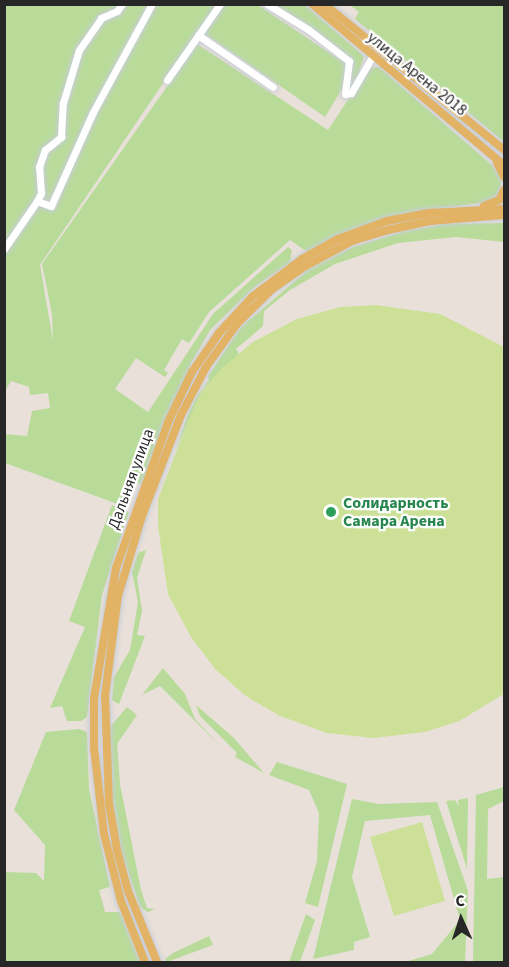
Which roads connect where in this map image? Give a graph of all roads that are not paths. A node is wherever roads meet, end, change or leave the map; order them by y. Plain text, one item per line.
1 (122, 4) edge
2 (152, 4) edge
3 (220, 4) edge
4 (267, 4) edge
5 (312, 4) edge
6 (324, 4) edge
7 (198, 35) junction
8 (372, 57) junction
9 (167, 80) dead end
10 (273, 87) dead end
11 (482, 147) junction
12 (504, 150) edge
13 (504, 165) edge
14 (504, 177) edge
15 (504, 190) edge
16 (37, 201) junction
17 (504, 209) edge
18 (428, 213) junction
19 (504, 214) edge
20 (457, 218) junction
21 (504, 219) edge
22 (4, 249) edge
23 (241, 314) junction
24 (105, 643) junction
25 (104, 714) junction
26 (94, 715) junction
27 (140, 923) junction
28 (130, 927) junction
29 (145, 963) edge
30 (157, 963) edge

1 - 16 street
2 - 16 street
3 - 7 street
4 - 8 street
5 - 8 main road, улица Арена 2018
6 - 12 main road, улица Арена 2018
7 - 9 street
7 - 10 street
8 - 11 main road, улица Арена 2018
11 - 13 main road, улица Арена 2018
11 - 14 main road
15 - 18 main road
16 - 22 street
17 - 18 main road, Дальняя улица
18 - 23 main road, Дальняя улица
19 - 20 main road, Дальняя улица
20 - 21 main road
20 - 23 main road, Дальняя улица
23 - 24 main road, Дальняя улица
24 - 25 main road, Дальняя улица
24 - 26 main road, Дальняя улица
25 - 26 main road
25 - 27 main road, Дальняя улица
26 - 28 main road, Дальняя улица
27 - 28 main road
27 - 30 main road, Дальняя улица
28 - 29 main road, Дальняя улица

